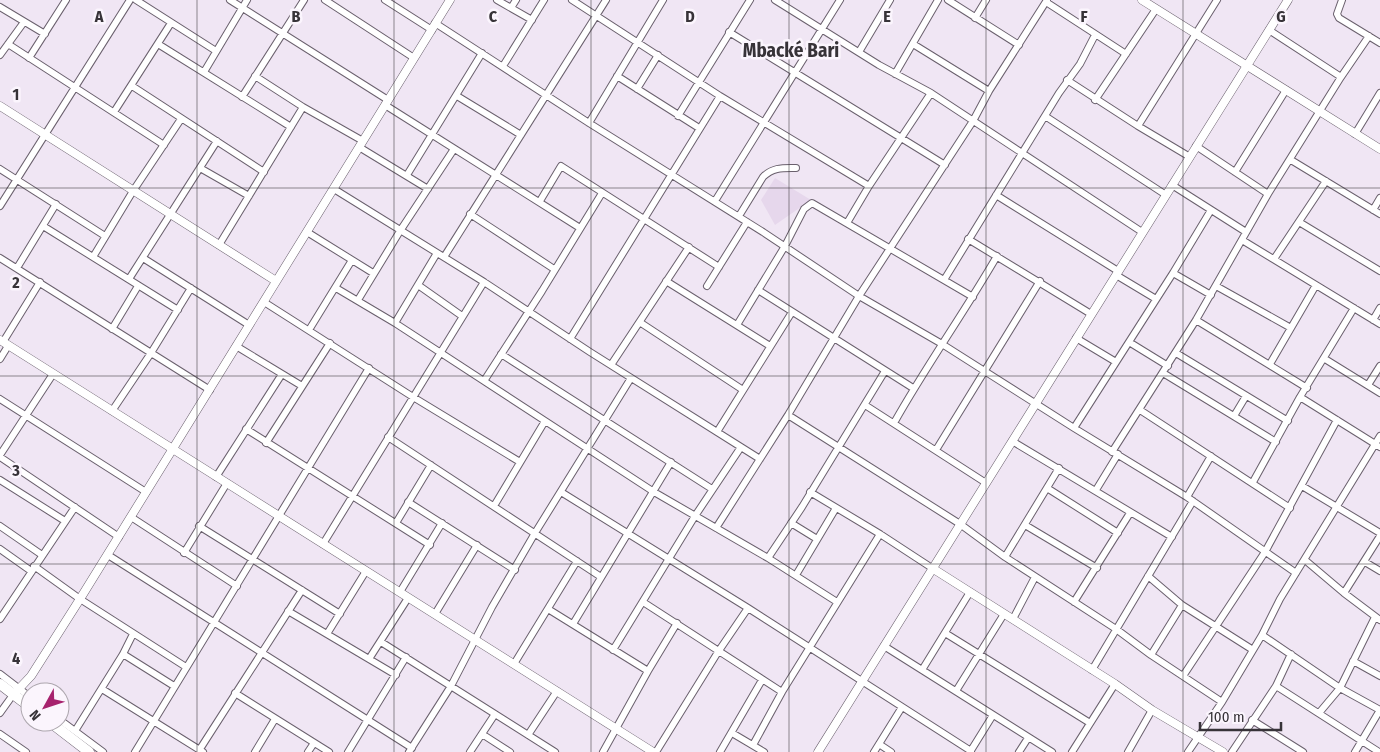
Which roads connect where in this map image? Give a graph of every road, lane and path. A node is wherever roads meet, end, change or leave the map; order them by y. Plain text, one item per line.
1 (66, 0) edge
2 (130, 0) edge
3 (136, 0) edge
4 (230, 0) edge
5 (248, 0) edge
6 (304, 0) edge
7 (325, 0) edge
8 (385, 0) edge
9 (449, 0) edge
10 (497, 0) edge
11 (516, 0) edge
12 (544, 0) edge
13 (572, 0) edge
14 (606, 0) edge
15 (663, 0) edge
16 (750, 0) edge
17 (840, 0) edge
18 (890, 0) edge
19 (938, 0) edge
20 (948, 0) edge
21 (986, 0) edge
22 (1217, 0) edge
23 (1288, 0) edge
24 (1342, 0) edge
25 (777, 1) edge
26 (1046, 1) edge
27 (1146, 1) edge
28 (0, 7) edge
29 (243, 7) junction
30 (512, 8) junction
31 (1156, 9) junction
32 (595, 16) junction
33 (975, 18) junction
34 (532, 20) junction
35 (24, 22) junction
36 (172, 23) junction
37 (433, 26) junction
38 (822, 29) junction
39 (1269, 30) junction
40 (729, 32) junction
41 (44, 34) junction
42 (283, 34) junction
43 (1197, 34) junction
44 (1095, 35) junction
45 (1369, 36) junction
46 (638, 42) junction
47 (1380, 43) edge
48 (8, 44) junction
49 (158, 44) junction
50 (913, 44) junction
51 (1019, 45) junction
52 (216, 51) junction
53 (859, 52) junction
54 (482, 53) junction
55 (1126, 54) junction
56 (0, 55) edge
57 (658, 55) junction
58 (29, 58) junction
59 (414, 58) junction
60 (503, 66) junction
61 (1247, 66) junction
62 (204, 72) junction
63 (796, 72) junction
64 (895, 74) junction
65 (255, 76) junction
66 (617, 76) junction
67 (1341, 77) junction
68 (1068, 80) junction
69 (700, 82) junction
70 (132, 86) junction
71 (75, 88) junction
72 (637, 89) junction
73 (1286, 90) junction
74 (989, 91) junction
75 (931, 93) junction
76 (457, 96) junction
77 (546, 96) junction
78 (720, 96) junction
79 (242, 97) junction
80 (1379, 97) edge
81 (1095, 100) junction
82 (386, 103) junction
83 (0, 106) edge
84 (303, 107) junction
85 (114, 112) junction
86 (1320, 112) junction
87 (678, 116) junction
88 (1045, 116) junction
89 (181, 119) junction
90 (973, 121) junction
91 (764, 122) junction
92 (589, 123) junction
93 (1138, 126) junction
94 (291, 127) junction
95 (700, 128) junction
96 (45, 134) junction
97 (1356, 134) junction
98 (432, 135) junction
99 (521, 135) junction
100 (901, 139) junction
101 (217, 141) junction
102 (361, 144) junction
103 (164, 145) junction
104 (1196, 146) junction
105 (454, 149) junction
106 (1380, 149) edge
107 (1023, 152) junction
108 (1190, 156) junction
109 (1291, 160) junction
110 (944, 165) junction
111 (200, 168) junction
112 (796, 168) dead end
113 (0, 169) edge
114 (264, 172) junction
115 (1235, 172) junction
116 (496, 174) junction
117 (672, 174) junction
118 (407, 175) junction
119 (16, 180) junction
120 (1326, 181) junction
121 (1172, 185) junction
122 (869, 186) junction
123 (334, 188) junction
124 (428, 189) junction
125 (133, 192) junction
126 (602, 193) junction
127 (1268, 194) junction
128 (996, 195) junction
129 (1166, 195) junction
130 (249, 196) junction
131 (1380, 198) edge
132 (540, 201) junction
133 (715, 201) junction
134 (56, 204) junction
135 (0, 206) edge
136 (1211, 210) junction
137 (1373, 210) junction
138 (171, 214) junction
139 (470, 214) junction
140 (1380, 214) edge
141 (738, 216) junction
142 (645, 220) junction
143 (747, 222) junction
144 (1299, 222) junction
145 (847, 223) junction
146 (43, 226) junction
147 (580, 228) junction
148 (400, 230) junction
149 (307, 232) junction
150 (1142, 232) junction
151 (1246, 232) junction
152 (105, 236) junction
153 (968, 239) junction
154 (1242, 240) junction
155 (219, 244) junction
156 (785, 246) junction
157 (688, 247) junction
158 (890, 250) junction
159 (437, 254) junction
160 (997, 256) junction
161 (93, 257) junction
162 (444, 257) junction
163 (0, 258) edge
164 (143, 258) junction
165 (1274, 259) junction
166 (352, 260) junction
167 (17, 268) junction
168 (719, 268) junction
169 (554, 269) junction
170 (1380, 271) edge
171 (373, 273) junction
172 (1117, 273) junction
173 (1173, 273) junction
174 (129, 279) junction
175 (944, 280) junction
176 (276, 281) junction
177 (666, 281) junction
178 (40, 282) junction
179 (484, 282) junction
180 (1040, 282) junction
181 (418, 285) junction
182 (1316, 285) junction
183 (138, 286) junction
184 (707, 286) dead end
185 (1216, 286) junction
186 (191, 288) junction
187 (336, 288) junction
188 (758, 290) junction
189 (1211, 295) junction
190 (859, 296) junction
191 (973, 297) junction
192 (1156, 299) junction
193 (358, 300) junction
194 (264, 302) junction
195 (1354, 308) junction
196 (1380, 308) edge
197 (178, 310) junction
198 (528, 311) junction
199 (792, 312) junction
200 (1092, 314) junction
201 (462, 316) junction
202 (1196, 320) junction
203 (1373, 320) junction
204 (395, 323) junction
205 (640, 323) junction
206 (1380, 324) edge
207 (249, 325) junction
208 (737, 325) junction
209 (1290, 328) junction
210 (112, 329) junction
211 (309, 330) junction
212 (834, 338) junction
213 (1076, 338) junction
214 (570, 339) junction
215 (1129, 342) junction
216 (4, 343) edge
217 (330, 343) junction
218 (942, 344) junction
219 (236, 346) junction
220 (770, 346) junction
221 (151, 353) junction
222 (440, 353) junction
223 (1176, 353) junction
224 (501, 354) junction
225 (0, 359) edge
226 (1325, 359) junction
227 (1116, 362) junction
228 (1270, 364) junction
229 (611, 365) junction
230 (1168, 366) junction
231 (1380, 366) edge
232 (369, 368) junction
233 (984, 370) junction
234 (885, 371) junction
235 (53, 374) junction
236 (282, 374) junction
237 (1162, 374) junction
238 (631, 378) junction
239 (484, 381) junction
240 (1368, 385) junction
241 (302, 386) junction
242 (913, 388) junction
243 (1307, 388) junction
244 (210, 390) junction
245 (743, 390) junction
246 (1380, 393) edge
247 (1246, 396) junction
248 (413, 397) junction
249 (1300, 397) junction
250 (0, 399) edge
251 (1036, 403) junction
252 (865, 405) junction
253 (1140, 410) junction
254 (112, 411) junction
255 (26, 416) junction
256 (788, 416) junction
257 (1234, 416) junction
258 (606, 420) junction
259 (1336, 420) junction
260 (545, 421) junction
261 (1288, 421) junction
262 (894, 423) junction
263 (1074, 428) junction
264 (246, 429) junction
265 (717, 432) junction
266 (1380, 436) edge
267 (388, 437) junction
268 (1012, 441) junction
269 (1276, 442) junction
270 (266, 443) junction
271 (1377, 445) edge
272 (740, 447) junction
273 (838, 447) junction
274 (588, 448) junction
275 (173, 449) junction
276 (936, 450) junction
277 (1115, 453) junction
278 (0, 456) edge
279 (1212, 456) junction
280 (760, 459) junction
281 (520, 462) junction
282 (671, 462) junction
283 (431, 465) junction
284 (1059, 468) junction
285 (309, 469) junction
286 (216, 476) junction
287 (0, 480) edge
288 (1253, 482) junction
289 (227, 483) junction
290 (986, 483) junction
291 (1302, 486) junction
292 (1048, 488) junction
293 (712, 489) junction
294 (1096, 490) junction
295 (146, 492) junction
296 (562, 492) junction
297 (654, 492) junction
298 (810, 492) junction
299 (352, 496) junction
300 (1190, 499) junction
301 (408, 502) junction
302 (75, 506) junction
303 (494, 506) junction
304 (1337, 507) junction
305 (836, 508) junction
306 (1290, 508) junction
307 (1130, 513) junction
308 (279, 516) junction
309 (695, 516) junction
310 (131, 517) junction
311 (65, 521) junction
312 (396, 523) junction
313 (442, 523) junction
314 (791, 523) junction
315 (960, 524) junction
316 (1025, 525) junction
317 (0, 526) edge
318 (200, 526) junction
319 (716, 528) junction
320 (535, 533) junction
321 (1118, 533) junction
322 (629, 534) junction
323 (880, 534) junction
324 (1380, 534) edge
325 (119, 537) junction
326 (1172, 537) junction
327 (817, 539) junction
328 (323, 544) junction
329 (430, 545) junction
330 (477, 545) junction
331 (0, 549) edge
332 (184, 552) junction
333 (1265, 552) junction
334 (42, 555) junction
335 (108, 555) junction
336 (1005, 557) junction
337 (768, 558) junction
338 (669, 559) junction
339 (253, 560) junction
340 (1305, 560) junction
341 (577, 561) junction
342 (1365, 562) junction
343 (32, 568) junction
344 (932, 568) junction
345 (1097, 568) junction
346 (514, 570) junction
347 (366, 571) junction
348 (1380, 571) edge
349 (1296, 573) junction
350 (796, 575) junction
351 (1148, 576) junction
352 (601, 577) junction
353 (1035, 577) junction
354 (236, 586) junction
355 (302, 590) junction
356 (400, 592) junction
357 (970, 592) junction
358 (1344, 593) junction
359 (408, 598) junction
360 (80, 599) junction
361 (643, 602) junction
362 (838, 602) junction
363 (1074, 602) junction
364 (1182, 605) junction
365 (3, 608) edge
366 (748, 608) junction
367 (548, 609) junction
368 (288, 611) junction
369 (340, 614) junction
370 (434, 614) junction
371 (1004, 614) junction
372 (1378, 618) edge
373 (1013, 619) junction
374 (0, 620) edge
375 (213, 622) junction
376 (677, 623) junction
377 (573, 624) junction
378 (1216, 627) junction
379 (1116, 629) junction
380 (944, 633) junction
381 (133, 634) junction
382 (327, 634) junction
383 (1262, 635) junction
384 (476, 640) junction
385 (380, 642) junction
386 (884, 646) junction
387 (809, 648) junction
388 (613, 650) junction
389 (1253, 650) junction
390 (262, 652) junction
391 (718, 652) junction
392 (123, 654) junction
393 (979, 654) junction
394 (1291, 654) junction
395 (1151, 655) junction
396 (406, 657) junction
397 (369, 659) junction
398 (1353, 661) junction
399 (514, 664) junction
400 (186, 667) junction
401 (922, 670) junction
402 (1092, 670) junction
403 (648, 671) junction
404 (0, 674) edge
405 (396, 675) junction
406 (1183, 676) junction
407 (1380, 676) edge
408 (762, 680) junction
409 (862, 681) junction
410 (0, 684) edge
411 (1115, 684) junction
412 (174, 686) junction
413 (451, 686) junction
414 (1276, 686) junction
415 (1340, 688) junction
416 (102, 689) junction
417 (0, 691) edge
418 (557, 691) junction
419 (956, 691) junction
420 (782, 692) junction
421 (235, 693) junction
422 (14, 694) junction
423 (20, 695) edge
424 (20, 699) edge
425 (20, 702) edge
426 (1222, 702) junction
427 (902, 707) junction
428 (1152, 710) junction
429 (1380, 710) edge
430 (0, 712) edge
431 (1319, 713) junction
432 (495, 714) junction
433 (993, 715) junction
434 (275, 719) junction
435 (368, 719) junction
436 (1252, 720) junction
437 (153, 721) junction
438 (1090, 723) junction
439 (70, 727) edge
440 (616, 728) junction
441 (75, 731) junction
442 (54, 732) edge
443 (60, 732) edge
444 (732, 733) junction
445 (0, 734) edge
446 (482, 734) junction
447 (528, 735) junction
448 (1028, 738) junction
449 (1197, 738) junction
450 (1362, 741) junction
451 (314, 743) junction
452 (879, 744) junction
453 (16, 745) junction
454 (753, 745) junction
455 (78, 750) edge
456 (411, 750) edge
457 (202, 751) edge
458 (971, 751) edge
459 (10, 752) edge
460 (26, 752) edge
461 (90, 752) edge
462 (103, 752) edge
463 (135, 752) edge
464 (255, 752) edge
465 (308, 752) edge
466 (329, 752) edge
467 (348, 752) edge
468 (470, 752) edge
469 (510, 752) edge
470 (555, 752) edge
471 (603, 752) edge
472 (655, 752) edge
473 (720, 752) edge
474 (764, 752) edge
475 (818, 752) edge
476 (874, 752) edge
477 (891, 752) edge
478 (1020, 752) edge
479 (1052, 752) edge
480 (1072, 752) edge
481 (1128, 752) edge
482 (1188, 752) edge
483 (1223, 752) edge
484 (1232, 752) edge
485 (1303, 752) edge
486 (1355, 752) edge
487 (1379, 752) edge

1 - 41 street
2 - 71 street
3 - 36 street
4 - 29 street
5 - 29 street
6 - 42 street
7 - 59 street
8 - 37 street
9 - 37 street
10 - 30 street
11 - 30 street
12 - 34 street
13 - 32 street
14 - 32 street
15 - 46 street
16 - 40 street
17 - 38 street
18 - 53 street
19 - 50 street
20 - 33 street
21 - 33 street
22 - 43 street
23 - 39 street
24 - 45 street
25 - 38 street
26 - 44 street
26 - 51 street
27 - 31 street
28 - 35 street
29 - 42 street
29 - 52 street
30 - 34 street
31 - 43 street
31 - 55 street
32 - 46 street
32 - 77 street
33 - 51 street
34 - 60 street
35 - 41 street
35 - 48 street
36 - 49 street
36 - 52 street
37 - 54 street
37 - 59 street
38 - 53 street
38 - 63 street
39 - 61 street
39 - 67 street
40 - 63 street
40 - 69 street
41 - 58 street
42 - 65 street
42 - 82 street
43 - 61 street
43 - 93 street
44 - 55 street
44 - 68 street
45 - 47 street
45 - 67 street
46 - 57 street
46 - 66 street
48 - 56 street
48 - 58 street
49 - 62 street
49 - 70 street
50 - 64 street
50 - 74 street
51 - 74 street
52 - 62 street
53 - 64 street
54 - 60 street
54 - 76 street
55 - 81 street
57 - 69 street
57 - 72 street
58 - 71 street
59 - 82 street
60 - 77 street
61 - 73 street
61 - 104 street
62 - 79 street
63 - 91 street
63 - 100 street
64 - 75 street
65 - 79 street
65 - 84 street
66 - 72 street
66 - 92 street
67 - 86 street
68 - 81 street
68 - 88 street
69 - 78 street
69 - 87 street
70 - 85 street
70 - 89 street
71 - 85 street
71 - 96 street
72 - 87 street
73 - 86 street
73 - 115 street
74 - 90 street
75 - 90 street
75 - 100 street
76 - 98 street
76 - 99 street
77 - 92 street
77 - 99 street
78 - 91 street
78 - 95 street
79 - 94 street
80 - 97 street
81 - 93 street
82 - 98 street
82 - 102 street
83 - 96 street
84 - 94 street
84 - 102 street
85 - 103 street
86 - 97 street
86 - 109 street
87 - 95 street
88 - 107 street
88 - 129 street
89 - 101 street
89 - 103 street
90 - 107 street
90 - 110 street
91 - 122 street
91 - 133 street
92 - 117 street
93 - 108 street
94 - 114 street
95 - 117 street
96 - 119 street
96 - 125 street
97 - 106 street
98 - 105 street
98 - 118 street
99 - 116 street
100 - 110 street
100 - 122 street
101 - 111 street
101 - 114 street
102 - 118 street
102 - 123 street
103 - 125 street
104 - 108 street
104 - 115 street
105 - 116 street
105 - 124 street
107 - 128 street
107 - 150 street
108 - 121 street
109 - 120 street
109 - 127 street
110 - 158 street
111 - 130 street
111 - 138 street
112 - 141 street
113 - 119 street
114 - 130 street
115 - 127 street
116 - 132 street
116 - 139 street
117 - 133 street
117 - 142 street
118 - 124 street
119 - 134 street
119 - 135 street
120 - 137 street
120 - 144 street
121 - 129 street
121 - 136 street
122 - 145 street
123 - 148 street
123 - 149 street
124 - 148 street
125 - 138 street
125 - 152 street
126 - 132 street
126 - 142 street
126 - 147 street
127 - 151 street
128 - 153 street
128 - 172 street
129 - 150 street
130 - 155 street
131 - 137 street
132 - 147 street
133 - 141 street
134 - 146 street
134 - 152 street
136 - 151 street
136 - 173 street
137 - 140 street
138 - 155 street
138 - 164 street
139 - 162 street
139 - 169 street
141 - 143 street
142 - 157 street
142 - 214 street
143 - 156 street
143 - 168 street
144 - 165 street
144 - 170 street
145 - 156 street
145 - 158 street
146 - 161 street
146 - 167 street
147 - 169 street
148 - 159 street
148 - 171 street
149 - 166 street
149 - 176 street
150 - 172 street
151 - 154 street
152 - 161 street
153 - 160 street
153 - 175 street
154 - 165 street
154 - 185 street
155 - 176 street
156 - 188 street
156 - 190 street
157 - 168 street
157 - 177 street
158 - 175 street
158 - 190 street
159 - 162 street
159 - 181 street
160 - 180 street
160 - 191 street
161 - 174 street
162 - 179 street
163 - 167 street
164 - 174 street
164 - 186 street
165 - 182 street
166 - 171 street
166 - 187 street
167 - 178 street
168 - 184 street
169 - 198 street
171 - 193 street
172 - 192 street
172 - 200 street
173 - 189 street
173 - 192 street
174 - 183 street
175 - 191 street
176 - 194 street
177 - 205 street
177 - 208 street
178 - 210 street
178 - 216 street
179 - 198 street
179 - 201 street
180 - 200 street
180 - 233 street
181 - 201 street
181 - 204 street
182 - 195 street
182 - 209 street
183 - 197 street
183 - 210 street
185 - 189 street
185 - 209 street
186 - 197 street
186 - 207 street
187 - 193 street
187 - 211 street
188 - 199 street
188 - 208 street
189 - 202 street
190 - 212 street
190 - 218 street
191 - 218 street
192 - 215 street
193 - 204 street
194 - 207 street
194 - 211 street
195 - 203 street
195 - 226 street
196 - 203 street
197 - 221 street
198 - 214 street
198 - 224 street
199 - 212 street
199 - 220 street
200 - 213 street
201 - 222 street
202 - 223 street
202 - 228 street
203 - 206 street
204 - 222 street
205 - 229 street
205 - 245 street
207 - 219 street
208 - 220 street
209 - 228 street
210 - 221 street
211 - 217 street
212 - 234 street
212 - 256 street
213 - 227 street
213 - 251 street
214 - 229 street
215 - 227 street
215 - 230 street
216 - 225 street
216 - 235 street
217 - 232 street
217 - 241 street
218 - 233 street
218 - 242 street
219 - 236 street
219 - 244 street
220 - 245 street
221 - 244 street
221 - 254 street
222 - 239 street
222 - 248 street
223 - 230 street
223 - 247 street
224 - 239 street
224 - 258 street
226 - 240 street
226 - 243 street
227 - 263 street
228 - 243 street
229 - 238 street
230 - 237 street
231 - 240 street
232 - 248 street
232 - 285 street
233 - 251 street
233 - 276 street
234 - 242 street
234 - 252 street
235 - 254 street
235 - 255 street
236 - 241 street
236 - 264 street
237 - 253 street
237 - 257 street
238 - 258 street
238 - 265 street
239 - 260 street
240 - 246 street
241 - 270 street
242 - 262 street
243 - 249 street
244 - 275 street
245 - 265 street
247 - 257 street
247 - 261 street
248 - 267 street
248 - 281 street
249 - 259 street
249 - 261 street
250 - 255 street
251 - 263 street
251 - 268 street
252 - 262 street
252 - 273 street
253 - 277 street
253 - 279 street
254 - 275 street
255 - 278 street
255 - 295 street
256 - 273 street
256 - 280 street
257 - 269 street
258 - 274 street
258 - 282 street
259 - 271 street
259 - 291 street
260 - 274 street
260 - 281 street
261 - 269 street
262 - 276 street
263 - 277 street
264 - 270 street
264 - 286 street
265 - 272 street
266 - 271 street
267 - 283 street
267 - 299 street
268 - 284 street
268 - 290 street
269 - 288 street
270 - 285 street
271 - 304 street
272 - 280 street
272 - 293 street
273 - 298 street
273 - 315 street
274 - 296 street
274 - 297 street
275 - 286 street
275 - 295 street
276 - 290 street
277 - 294 street
277 - 300 street
278 - 302 street
279 - 288 street
279 - 300 street
280 - 319 street
281 - 303 street
282 - 293 street
282 - 297 street
283 - 301 street
283 - 303 street
284 - 292 street
284 - 294 street
285 - 299 street
285 - 308 street
286 - 289 street
287 - 311 street
288 - 306 street
289 - 308 street
289 - 318 street
290 - 315 street
291 - 304 street
291 - 306 street
292 - 316 street
292 - 321 street
293 - 309 street
294 - 307 street
295 - 310 street
296 - 320 street
296 - 322 street
297 - 309 street
297 - 322 street
298 - 305 street
298 - 314 street
299 - 312 street
299 - 328 street
300 - 326 street
300 - 333 street
301 - 312 street
301 - 313 street
302 - 311 street
302 - 325 street
303 - 320 street
304 - 324 street
304 - 340 street
305 - 323 street
305 - 327 street
306 - 333 street
307 - 321 street
307 - 326 street
308 - 328 street
308 - 339 street
309 - 319 street
309 - 338 street
310 - 325 street
310 - 332 street
311 - 334 street
312 - 329 street
313 - 329 street
313 - 330 street
314 - 327 street
314 - 337 street
315 - 336 street
315 - 344 street
316 - 336 street
316 - 345 street
317 - 334 street
318 - 332 street
318 - 339 street
319 - 337 street
320 - 341 street
320 - 346 street
321 - 345 street
322 - 338 street
322 - 352 street
323 - 344 street
323 - 362 street
324 - 342 street
325 - 335 street
326 - 351 street
327 - 350 street
328 - 347 street
329 - 356 street
330 - 346 street
330 - 370 street
331 - 343 street
332 - 354 street
333 - 349 street
333 - 378 street
334 - 343 street
335 - 360 street
335 - 375 street
336 - 353 street
337 - 350 street
338 - 361 street
338 - 366 street
339 - 354 street
339 - 355 street
340 - 349 street
340 - 358 street
341 - 352 street
341 - 367 street
342 - 348 street
342 - 358 street
343 - 360 street
343 - 365 street
344 - 357 street
344 - 386 street
345 - 363 street
346 - 384 street
347 - 356 street
347 - 369 street
349 - 383 street
350 - 362 street
351 - 364 street
351 - 379 street
352 - 377 street
353 - 363 street
353 - 373 street
354 - 375 street
355 - 368 street
355 - 369 street
356 - 359 street
357 - 371 street
357 - 380 street
358 - 372 street
359 - 370 street
359 - 385 street
360 - 381 street
360 - 422 street
361 - 376 street
361 - 388 street
362 - 387 street
363 - 379 street
364 - 378 street
364 - 395 street
365 - 374 street
366 - 387 street
366 - 391 street
367 - 377 street
367 - 399 street
368 - 382 street
368 - 390 street
369 - 382 street
370 - 384 street
371 - 373 street
371 - 393 street
372 - 398 street
373 - 402 street
375 - 390 street
375 - 400 street
376 - 391 street
376 - 403 street
377 - 388 street
378 - 389 street
378 - 406 street
379 - 395 street
379 - 402 street
380 - 393 street
380 - 401 street
381 - 392 street
381 - 400 street
382 - 397 street
383 - 389 street
383 - 394 street
384 - 399 street
384 - 413 street
385 - 396 street
385 - 397 street
386 - 401 street
386 - 409 street
387 - 409 street
387 - 420 street
388 - 403 street
389 - 426 street
390 - 421 street
390 - 435 street
391 - 408 street
391 - 472 street
392 - 412 street
392 - 416 street
393 - 419 street
393 - 438 street
394 - 414 street
394 - 415 street
395 - 406 street
396 - 405 street
396 - 413 street
397 - 405 street
398 - 407 street
398 - 415 street
399 - 418 street
400 - 412 street
401 - 419 street
402 - 411 street
403 - 440 street
404 - 422 street
405 - 435 street
406 - 426 street
408 - 420 street
408 - 444 street
409 - 427 street
409 - 475 street
410 - 422 main road
411 - 428 street
411 - 438 street
412 - 437 street
413 - 432 street
413 - 456 street
414 - 431 street
414 - 436 street
415 - 429 street
415 - 431 street
416 - 437 street
416 - 441 street
417 - 422 main road
418 - 440 street
418 - 447 street
419 - 433 street
420 - 454 street
421 - 434 street
421 - 457 street
422 - 423 street
422 - 424 main road
422 - 425 main road
422 - 430 street
426 - 449 street
427 - 452 street
427 - 458 street
428 - 449 street
428 - 481 street
429 - 450 street
431 - 450 street
432 - 446 street
432 - 447 street
433 - 448 street
433 - 458 street
434 - 451 street
434 - 464 street
435 - 456 street
435 - 467 street
436 - 484 street
436 - 485 street
437 - 457 street
437 - 463 street
438 - 480 street
439 - 441 street
440 - 471 street
440 - 472 street
441 - 462 street
442 - 455 main road
443 - 455 main road
444 - 454 street
444 - 473 street
445 - 453 street
446 - 468 street
446 - 469 street
447 - 470 street
448 - 478 street
448 - 479 street
449 - 482 street
449 - 483 street
450 - 486 street
450 - 487 street
451 - 465 street
451 - 466 street
452 - 476 street
452 - 477 street
453 - 459 street
453 - 460 street
454 - 474 street
455 - 461 main road

